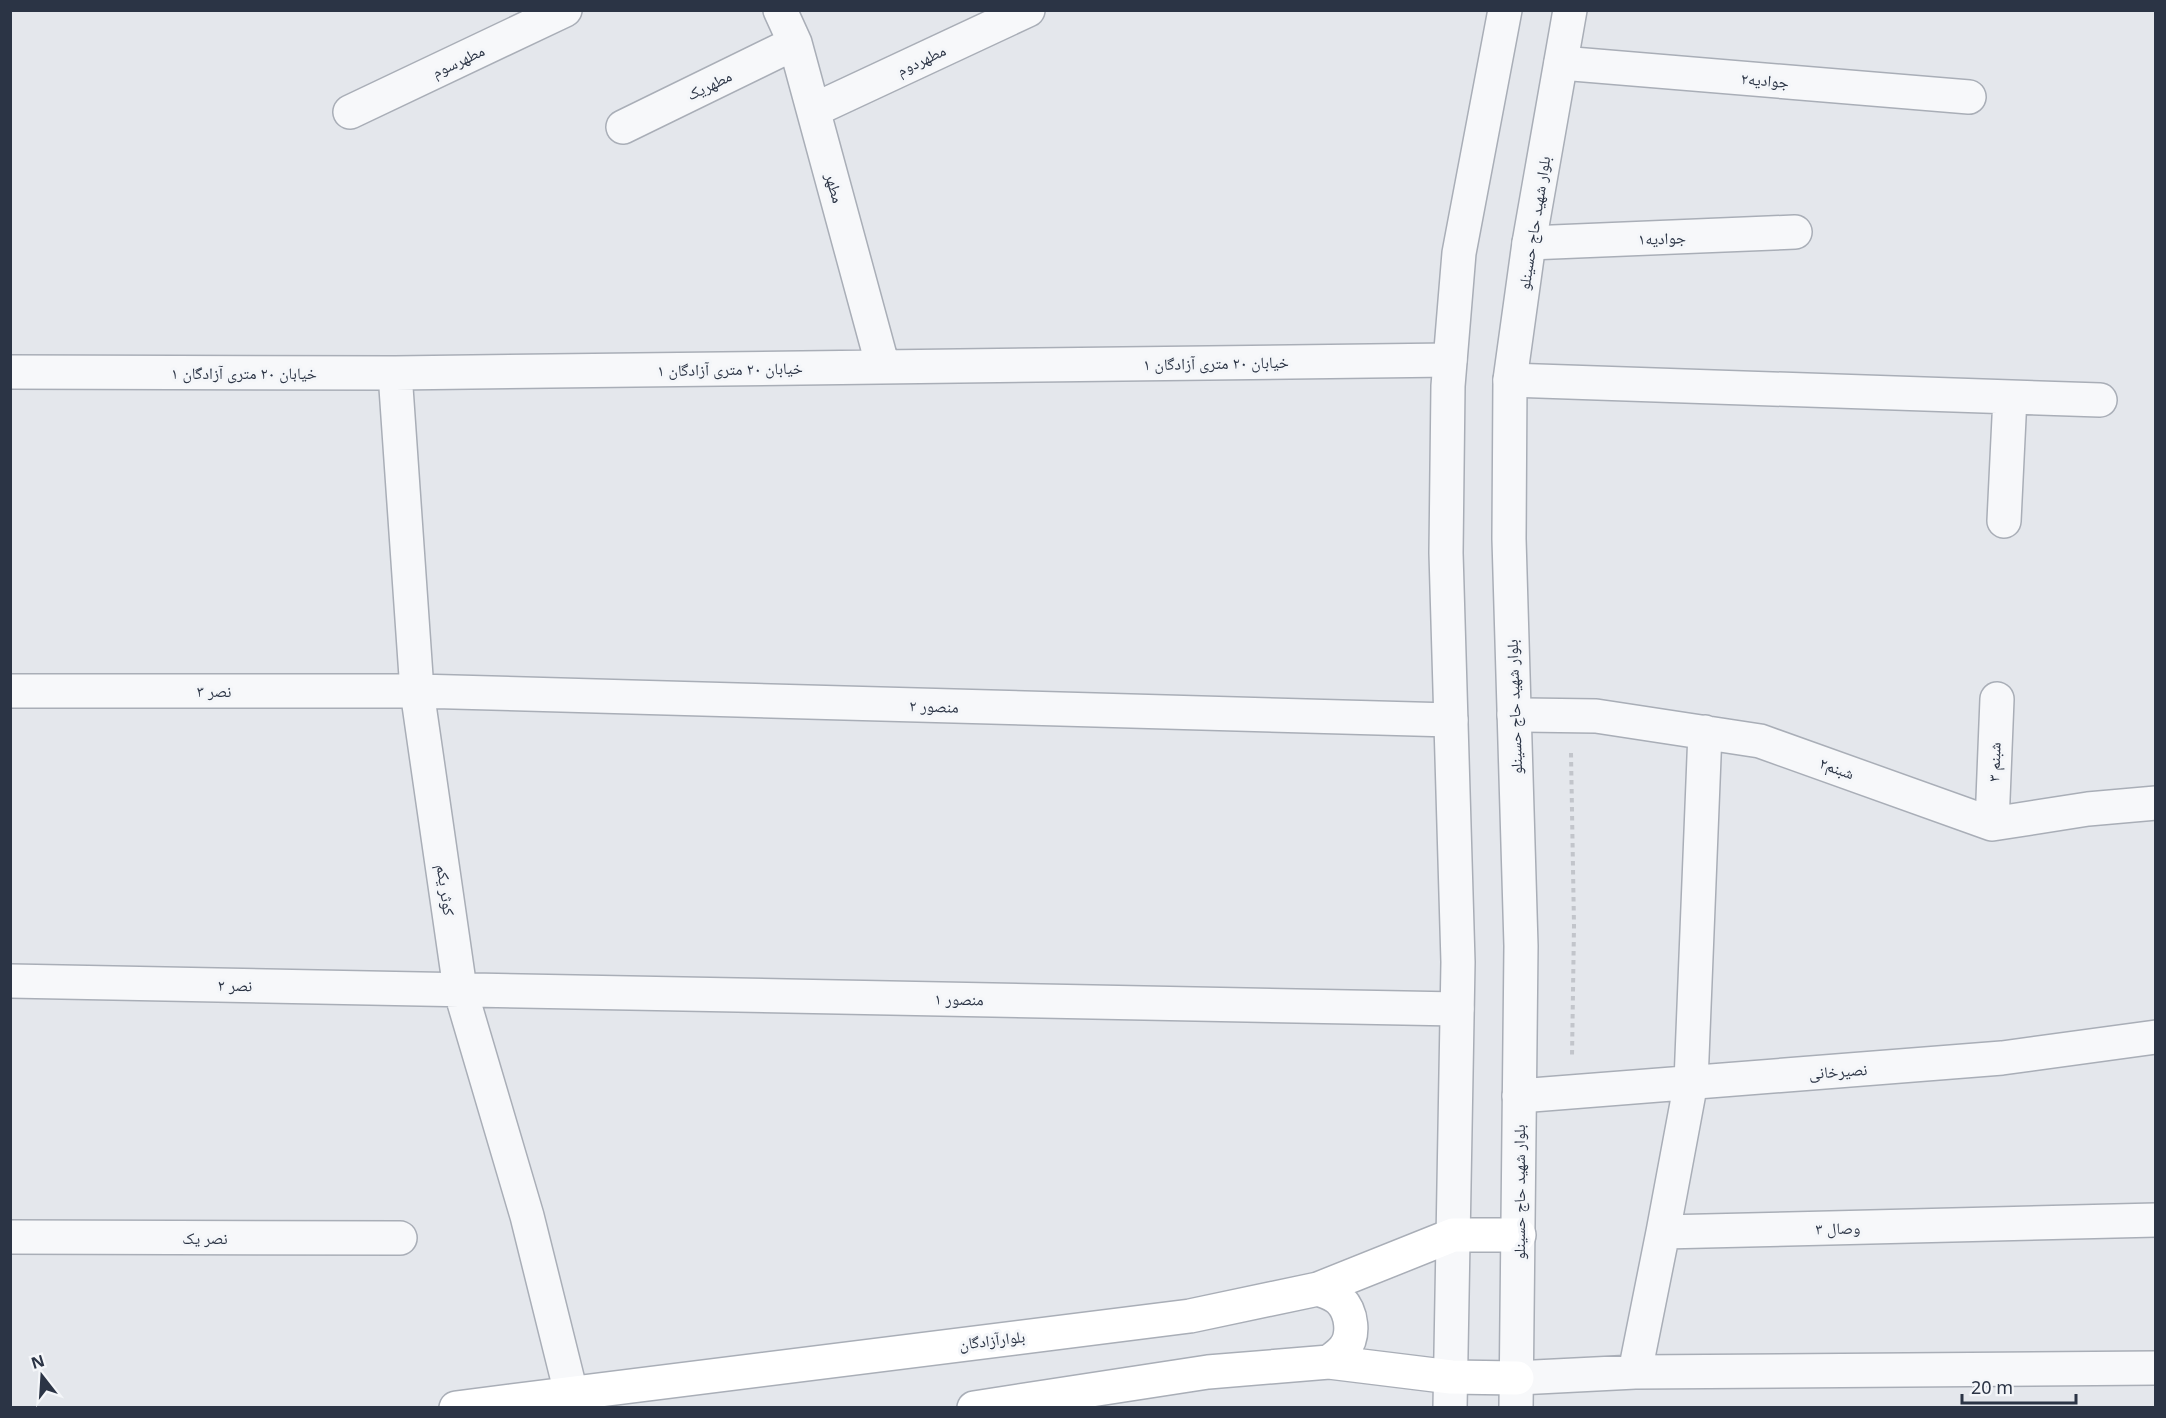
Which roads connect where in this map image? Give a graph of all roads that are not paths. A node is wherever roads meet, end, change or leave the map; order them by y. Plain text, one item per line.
1 (565, 10) edge
2 (780, 10) edge
3 (1028, 10) edge
4 (1505, 10) edge
5 (1570, 10) edge
6 (795, 43) junction
7 (1561, 63) junction
8 (1970, 97) dead end
9 (814, 110) junction
10 (350, 112) dead end
11 (623, 127) dead end
12 (1795, 232) dead end
13 (1529, 243) junction
14 (1450, 360) junction
15 (883, 367) junction
16 (10, 372) edge
17 (395, 373) junction
18 (1510, 380) junction
19 (2010, 397) junction
20 (2100, 400) dead end
21 (2004, 521) dead end
22 (10, 691) edge
23 (417, 691) junction
24 (1996, 699) dead end
25 (1514, 715) junction
26 (1451, 720) junction
27 (1705, 732) junction
28 (2156, 803) edge
29 (1992, 824) junction
30 (10, 981) edge
31 (460, 989) junction
32 (1457, 1009) junction
33 (2156, 1037) edge
34 (1691, 1082) junction
35 (1519, 1096) junction
36 (2156, 1220) edge
37 (1664, 1232) junction
38 (1453, 1235) junction
39 (1519, 1235) junction
40 (10, 1237) edge
41 (400, 1238) dead end
42 (1318, 1289) junction
43 (1329, 1362) junction
44 (2156, 1368) edge
45 (1635, 1372) junction
46 (1450, 1392) edge
47 (571, 1393) junction
48 (1517, 1393) edge
49 (456, 1407) edge
50 (974, 1407) edge

1 - 10 street, مطهرسوم
2 - 6 street, مطهر
3 - 9 street, مطهردوم
4 - 14 street
5 - 7 street, بلوار شهید حاج حسینلو
6 - 9 street, مطهر
6 - 11 street, مطهریک
7 - 8 street, جوادیه۲
7 - 13 street, بلوار شهید حاج حسینلو
9 - 15 street, مطهر
12 - 13 street, جوادیه۱
13 - 18 street, بلوار شهید حاج حسینلو
14 - 15 street, ۱ خیابان ۲۰ متری آزادگان
14 - 26 street
15 - 17 street, ۱ خیابان ۲۰ متری آزادگان
16 - 17 street, ۱ خیابان ۲۰ متری آزادگان
17 - 23 street, کوثر یکم
18 - 19 street
18 - 25 street, بلوار شهید حاج حسینلو
19 - 20 street
19 - 21 street
22 - 23 street, نصر ۳
23 - 26 street, منصور ۲
23 - 31 street, کوثر یکم
24 - 29 street, شبنم ۳
25 - 27 street, شبنم۲
25 - 35 street, بلوار شهید حاج حسینلو
26 - 32 street
27 - 29 street, شبنم۲
27 - 34 street
28 - 29 street, شبنم۲
30 - 31 street, نصر ۲
31 - 32 street, منصور ۱
31 - 47 street, کوثر یکم
32 - 38 street
33 - 34 street, نصیرخانی
34 - 35 street, نصیرخانی
34 - 37 street
35 - 39 street, بلوار شهید حاج حسینلو
36 - 37 street, وصال ۳
37 - 45 street
38 - 39 main road, بلوارآزادگان
38 - 42 main road, بلوارآزادگان
38 - 46 street
39 - 48 street, بلوار شهید حاج حسینلو
40 - 41 street, نصر یک
42 - 43 main road
42 - 47 main road, بلوارآزادگان
43 - 46 main road
43 - 50 main road
44 - 45 street
45 - 48 street
46 - 48 main road
47 - 49 main road, بلوارآزادگان

